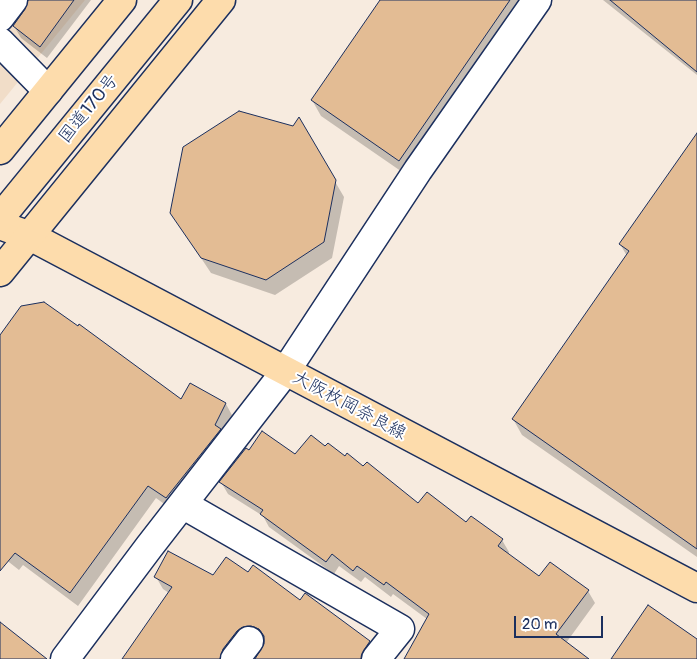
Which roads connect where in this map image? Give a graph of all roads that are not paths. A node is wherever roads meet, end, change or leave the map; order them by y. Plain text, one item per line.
1 (13, 0) edge
2 (122, 0) edge
3 (178, 0) edge
4 (221, 0) edge
5 (537, 0) edge
6 (0, 17) edge
7 (0, 42) edge
8 (48, 91) junction
9 (0, 150) edge
10 (0, 218) edge
11 (0, 225) edge
12 (30, 236) junction
13 (0, 272) edge
14 (285, 372) junction
15 (184, 505) junction
16 (697, 588) edge
17 (65, 659) edge
18 (376, 659) edge

1 - 6 street
2 - 8 main road
3 - 10 main road, 国道170号
4 - 12 main road
5 - 14 street
7 - 8 street
8 - 9 main road
11 - 12 main road, 大阪枚岡奈良線
12 - 13 main road
12 - 14 main road, 大阪枚岡奈良線
14 - 15 street
14 - 16 main road, 大阪枚岡奈良線
15 - 17 street
15 - 18 street

